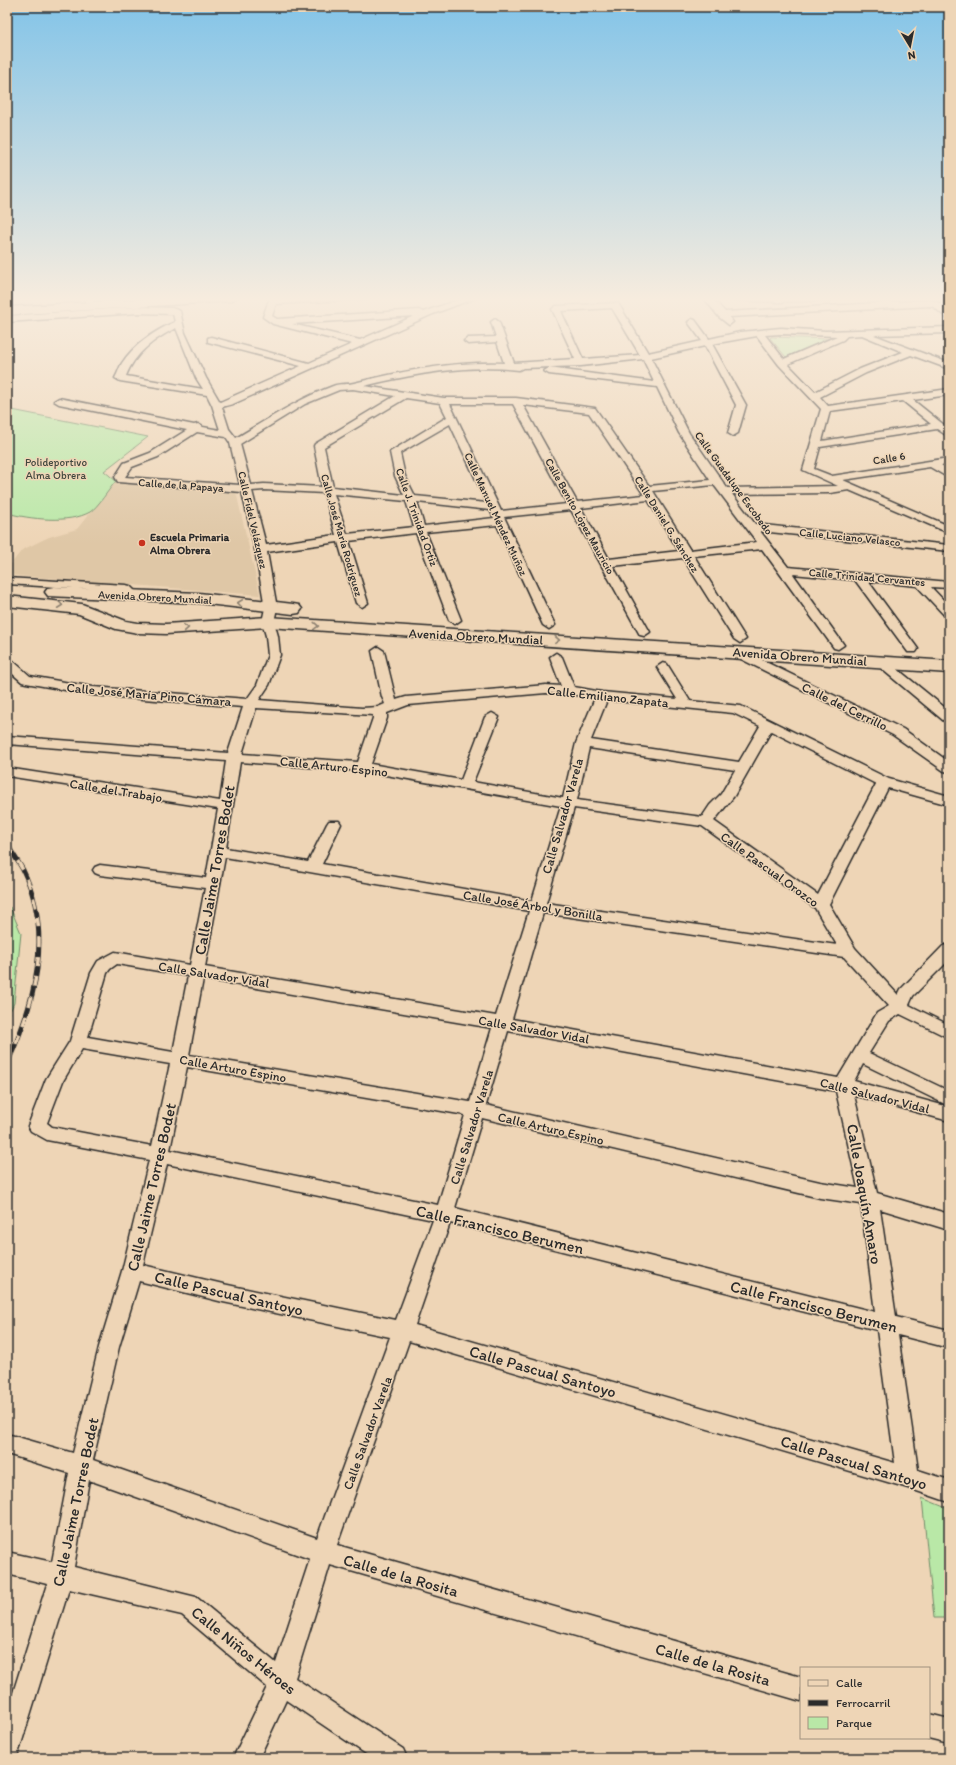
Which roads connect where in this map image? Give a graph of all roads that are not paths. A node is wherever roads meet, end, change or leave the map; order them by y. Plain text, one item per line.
1 (128, 379) edge
2 (203, 379) edge
3 (280, 379) edge
4 (377, 379) edge
5 (610, 379) edge
6 (656, 379) edge
7 (727, 379) edge
8 (798, 379) edge
9 (847, 379) edge
10 (659, 386) junction
11 (350, 387) junction
12 (949, 392) edge
13 (210, 393) junction
14 (404, 395) junction
15 (814, 396) junction
16 (905, 398) junction
17 (516, 401) junction
18 (59, 402) dead end
19 (230, 402) junction
20 (444, 402) junction
21 (217, 405) junction
22 (826, 409) junction
23 (220, 419) junction
24 (451, 419) junction
25 (938, 426) junction
26 (198, 427) junction
27 (733, 433) dead end
28 (949, 434) edge
29 (232, 439) junction
30 (815, 445) junction
31 (949, 461) edge
32 (932, 464) junction
33 (125, 470) junction
34 (949, 475) edge
35 (832, 479) junction
36 (717, 482) junction
37 (245, 485) junction
38 (850, 487) junction
39 (328, 490) junction
40 (724, 491) junction
41 (648, 493) junction
42 (410, 497) junction
43 (574, 507) junction
44 (497, 514) junction
45 (751, 527) junction
46 (420, 530) junction
47 (948, 530) edge
48 (342, 538) junction
49 (764, 544) junction
50 (930, 545) junction
51 (949, 548) edge
52 (261, 549) junction
53 (686, 554) junction
54 (606, 563) junction
55 (784, 570) junction
56 (858, 576) junction
57 (7, 581) edge
58 (920, 582) junction
59 (949, 586) edge
60 (7, 590) edge
61 (134, 596) junction
62 (7, 601) edge
63 (362, 603) dead end
64 (949, 613) edge
65 (270, 615) junction
66 (455, 620) junction
67 (549, 625) junction
68 (644, 632) junction
69 (838, 645) junction
70 (739, 646) junction
71 (912, 649) junction
72 (378, 651) dead end
73 (949, 652) edge
74 (556, 657) dead end
75 (881, 662) junction
76 (9, 665) edge
77 (663, 667) dead end
78 (949, 668) edge
79 (569, 690) junction
80 (602, 696) junction
81 (251, 703) junction
82 (686, 704) junction
83 (392, 705) junction
84 (380, 711) junction
85 (492, 717) dead end
86 (949, 718) edge
87 (768, 724) junction
88 (7, 740) edge
89 (582, 743) junction
90 (234, 756) junction
91 (363, 767) junction
92 (744, 767) junction
93 (949, 768) edge
94 (7, 772) edge
95 (884, 782) junction
96 (465, 786) junction
97 (949, 801) edge
98 (569, 803) junction
99 (226, 806) junction
100 (706, 822) junction
101 (334, 824) dead end
102 (218, 851) junction
103 (313, 868) junction
104 (100, 870) dead end
105 (213, 884) junction
106 (821, 904) junction
107 (536, 907) junction
108 (949, 950) edge
109 (849, 952) junction
110 (197, 970) junction
111 (900, 1006) junction
112 (501, 1023) junction
113 (949, 1032) edge
114 (78, 1042) junction
115 (859, 1055) junction
116 (180, 1059) junction
117 (844, 1085) junction
118 (949, 1099) edge
119 (476, 1110) junction
120 (949, 1114) edge
121 (160, 1155) junction
122 (869, 1198) junction
123 (444, 1215) junction
124 (949, 1222) edge
125 (132, 1271) junction
126 (886, 1324) junction
127 (404, 1331) junction
128 (949, 1339) edge
129 (7, 1444) edge
130 (81, 1466) junction
131 (908, 1477) junction
132 (949, 1491) edge
133 (323, 1552) junction
134 (7, 1563) edge
135 (61, 1576) junction
136 (281, 1683) junction
137 (800, 1689) edge
138 (930, 1726) edge
139 (949, 1731) edge
140 (7, 1751) edge
141 (246, 1758) edge
142 (394, 1758) edge

1 - 13 street
2 - 13 street
3 - 19 street
4 - 11 street
5 - 10 street
6 - 10 street, Calle Guadalupe Escobedo
7 - 27 street
8 - 15 street
9 - 15 street
10 - 36 street, Calle Guadalupe Escobedo
11 - 14 street
11 - 29 street
12 - 16 street
13 - 21 street
14 - 20 street
14 - 39 street, Calle José María Rodríguez
15 - 22 street
16 - 22 street
16 - 25 street
17 - 20 street
17 - 41 street, Calle Daniel G. Sánchez
17 - 43 street, Calle Benito López Mauricio
18 - 26 street
19 - 21 street
19 - 23 street
20 - 24 street, Calle Manuel Méndez Muñoz
21 - 23 street
22 - 30 street
23 - 29 street
24 - 42 street, Calle J. Trinidad Ortiz
24 - 44 street, Calle Manuel Méndez Muñoz
25 - 28 street
25 - 30 street
26 - 29 street
26 - 33 street
29 - 37 street, Calle Fidel Velázquez
30 - 35 street
31 - 32 street, Calle 6
32 - 34 street
32 - 35 street, Calle 6
33 - 37 street, Calle de la Papaya
33 - 37 street, Calle de la Papaya
35 - 38 street
36 - 40 street, Calle Guadalupe Escobedo
36 - 41 street
37 - 39 street, Calle de la Papaya
37 - 52 street, Calle Fidel Velázquez
38 - 40 street
38 - 47 street
39 - 42 street, Calle de la Papaya
39 - 48 street, Calle José María Rodríguez
40 - 45 street, Calle Guadalupe Escobedo
41 - 43 street
41 - 53 street, Calle Daniel G. Sánchez
42 - 44 street, Calle de la Papaya
42 - 46 street, Calle J. Trinidad Ortiz
43 - 44 street
43 - 54 street, Calle Benito López Mauricio
44 - 46 street
44 - 67 street, Calle Manuel Méndez Muñoz
45 - 49 street, Calle Guadalupe Escobedo
45 - 50 street, Calle Luciano Velasco
46 - 48 street
46 - 66 street, Calle J. Trinidad Ortiz
47 - 50 street
48 - 52 street
48 - 63 street, Calle José María Rodríguez
49 - 53 street
49 - 55 street, Calle Guadalupe Escobedo
50 - 51 street, Calle Luciano Velasco
52 - 65 street, Calle Fidel Velázquez
53 - 54 street
53 - 70 street, Calle Daniel G. Sánchez
54 - 68 street, Calle Benito López Mauricio
55 - 56 street, Calle Trinidad Cervantes
55 - 69 street, Calle Guadalupe Escobedo
56 - 58 street, Calle Trinidad Cervantes
56 - 71 street
57 - 61 street
58 - 59 street, Calle Trinidad Cervantes
58 - 64 street
60 - 61 main road, Avenida Obrero Mundial
65 -> 61 main road, Avenida Obrero Mundial
62 -> 65 main road, Avenida Obrero Mundial
65 - 66 main road, Avenida Obrero Mundial
65 -> 70 main road, Avenida Obrero Mundial
65 - 81 street, Calle Jaime Torres Bodet
66 - 67 main road, Avenida Obrero Mundial
67 - 68 main road, Avenida Obrero Mundial
68 - 70 main road, Avenida Obrero Mundial
69 - 70 main road, Avenida Obrero Mundial
69 - 71 main road, Avenida Obrero Mundial
70 - 75 main road, Avenida Obrero Mundial
70 - 93 street, Calle del Cerrillo
71 - 73 main road, Avenida Obrero Mundial
72 - 83 street
74 - 79 street
75 - 78 main road, Avenida Obrero Mundial
75 - 86 street
76 - 81 street, Calle José María Pino Cámara
77 - 82 street
79 - 80 street, Calle Emiliano Zapata
79 - 83 street, Calle Emiliano Zapata
80 - 82 street, Calle Emiliano Zapata
80 - 89 street, Calle Salvador Varela
81 - 84 street, Calle Emiliano Zapata
81 - 90 street, Calle Jaime Torres Bodet
82 - 87 street, Calle Emiliano Zapata
83 - 84 street, Calle Emiliano Zapata
84 - 91 street
85 - 96 street
87 - 92 street
87 - 95 street, Calle Emiliano Zapata
88 - 90 street, Calle Arturo Espino
89 - 92 street
89 - 98 street, Calle Salvador Varela
90 - 91 street, Calle Arturo Espino
90 - 99 street, Calle Jaime Torres Bodet
91 - 96 street, Calle Arturo Espino
92 - 100 street
94 - 99 street, Calle del Trabajo
95 - 97 street, Calle Emiliano Zapata
95 - 106 street
96 - 98 street, Calle Arturo Espino
98 - 100 street, Calle Arturo Espino
98 - 107 street, Calle Salvador Varela
99 - 102 street, Calle Jaime Torres Bodet
100 - 106 street, Calle Pascual Orozco
101 - 103 street
102 - 103 street, Calle José Árbol y Bonilla
102 - 105 street, Calle Jaime Torres Bodet
103 - 107 street, Calle José Árbol y Bonilla
104 - 105 street
105 - 110 street, Calle Jaime Torres Bodet
106 - 109 street, Calle Pascual Orozco
107 - 109 street, Calle José Árbol y Bonilla
107 - 112 street, Calle Salvador Varela
108 - 111 street
109 - 111 street, Calle Pascual Orozco
110 - 112 street, Calle Salvador Vidal
110 - 114 street, Calle Salvador Vidal
110 - 116 street, Calle Jaime Torres Bodet
111 - 113 street, Calle Pascual Orozco
111 - 115 street
112 - 117 street, Calle Salvador Vidal
112 - 119 street, Calle Salvador Varela
114 - 116 street, Calle Arturo Espino
114 - 121 street, Calle Francisco Berumen
115 - 117 street
115 - 118 street
116 - 119 street, Calle Arturo Espino
116 - 121 street, Calle Jaime Torres Bodet
117 - 120 street, Calle Salvador Vidal
117 - 122 street, Calle Joaquín Amaro
119 - 122 street, Calle Arturo Espino
119 - 123 street, Calle Salvador Varela
121 - 123 street, Calle Francisco Berumen
121 - 125 street, Calle Jaime Torres Bodet
122 - 124 street, Calle Arturo Espino
122 - 126 street, Calle Joaquín Amaro
123 - 126 street, Calle Francisco Berumen
123 - 127 street, Calle Salvador Varela
125 - 127 street, Calle Pascual Santoyo
125 - 130 street, Calle Jaime Torres Bodet
126 - 128 street, Calle Francisco Berumen
126 - 131 street, Calle Joaquín Amaro
127 - 131 street, Calle Pascual Santoyo
127 - 133 street, Calle Salvador Varela
129 - 130 street, Calle de la Rosita
130 - 133 street, Calle de la Rosita
130 - 135 street, Calle Jaime Torres Bodet
131 - 132 street, Calle Pascual Santoyo
133 - 136 street, Calle Salvador Varela
133 - 137 street, Calle de la Rosita
134 - 135 street, Calle Niños Héroes
135 - 136 street, Calle Niños Héroes
135 - 140 street, Calle Jaime Torres Bodet
136 - 141 street, Calle Salvador Varela
136 - 142 street, Calle Niños Héroes
138 - 139 street

